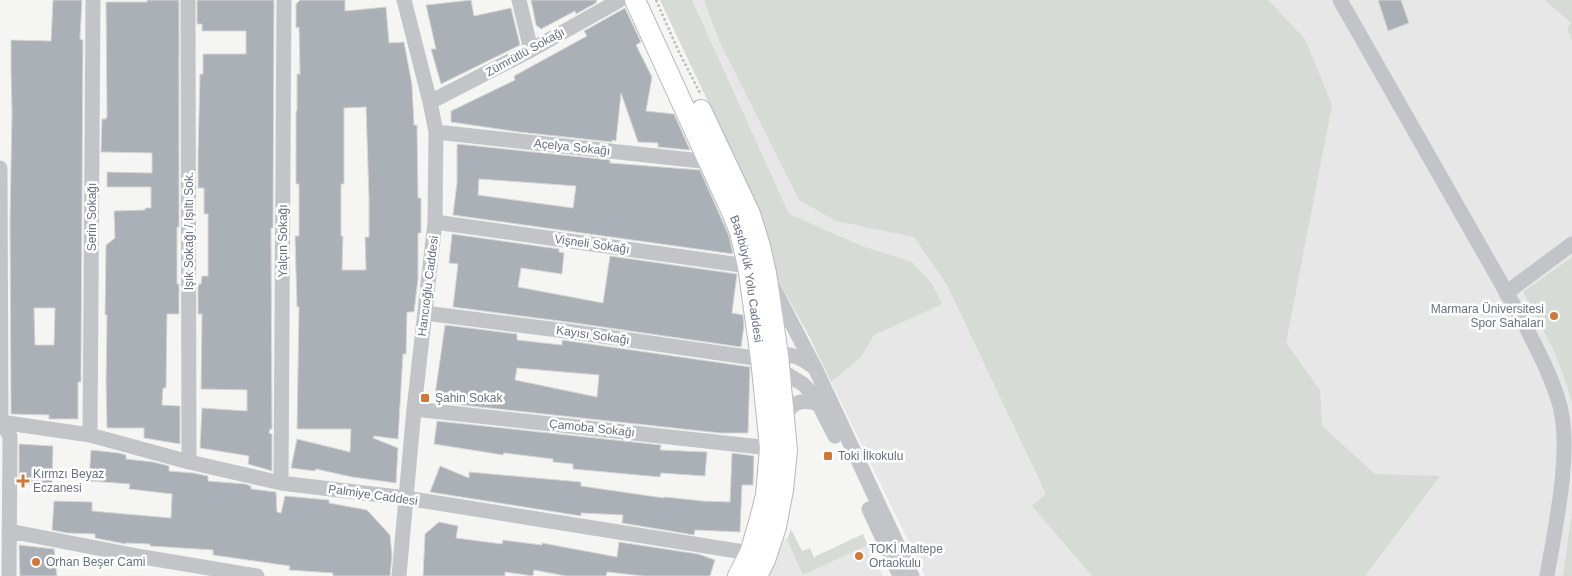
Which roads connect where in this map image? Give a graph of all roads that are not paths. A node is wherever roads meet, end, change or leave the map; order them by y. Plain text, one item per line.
1 (93, 0) edge
2 (188, 0) edge
3 (284, 0) edge
4 (404, 0) edge
5 (519, 0) edge
6 (620, 0) edge
7 (635, 0) edge
8 (649, 0) edge
9 (1340, 0) edge
10 (531, 50) junction
11 (430, 102) junction
12 (436, 132) junction
13 (708, 159) junction
14 (0, 168) edge
15 (435, 222) junction
16 (1572, 244) edge
17 (757, 270) junction
18 (1506, 293) junction
19 (425, 313) junction
20 (773, 361) junction
21 (814, 368) junction
22 (819, 404) junction
23 (414, 409) junction
24 (784, 419) junction
25 (0, 422) edge
26 (90, 435) junction
27 (770, 448) junction
28 (189, 462) junction
29 (281, 483) junction
30 (406, 498) junction
31 (8, 531) junction
32 (750, 553) junction
33 (9, 576) edge
34 (256, 576) edge
35 (399, 576) edge
36 (738, 576) edge
37 (757, 576) edge
38 (900, 576) edge
39 (912, 576) edge
40 (1547, 576) edge

1 - 26 street, Serin Sokağı
2 - 28 street, Işık Sokağı / Işıltı Sok.
3 - 29 street, Yalçın Sokağı
4 - 11 street, Hancıoğlu Caddesi
5 - 10 street
6 - 10 street, Zümrütlü Sokağı
7 - 13 main road, Başıbüyük Yolu Caddesi
8 - 17 main road, Başıbüyük Yolu Caddesi
9 - 18 street
10 - 11 street, Zümrütlü Sokağı
11 - 12 street, Hancıoğlu Caddesi
12 - 13 street, Açelya Sokağı
12 - 15 street, Hancıoğlu Caddesi
13 - 17 main road, Başıbüyük Yolu Caddesi
14 - 25 street
15 - 17 street, Vişneli Sokağı
15 - 19 street, Hancıoğlu Caddesi
16 - 18 street
17 - 20 main road, Başıbüyük Yolu Caddesi
17 - 21 street
18 - 40 street
19 - 20 street, Kayısı Sokağı
19 - 23 street, Hancıoğlu Caddesi
20 - 21 street, Kayısı Sokağı
20 - 22 street
20 - 24 main road, Başıbüyük Yolu Caddesi
20 - 27 main road, Başıbüyük Yolu Caddesi
21 - 39 street
22 - 24 street
22 - 38 street
23 - 27 street, Çamoba Sokağı
23 - 30 street, Hancıoğlu Caddesi
24 - 37 main road, Başıbüyük Yolu Caddesi
25 - 26 street, Palmiye Caddesi
25 - 31 street
26 - 28 street, Palmiye Caddesi
27 - 32 main road, Başıbüyük Yolu Caddesi
28 - 29 street, Palmiye Caddesi
29 - 30 street, Palmiye Caddesi
30 - 32 street, Palmiye Caddesi
30 - 35 street, Hancıoğlu Caddesi
31 - 33 street
31 - 34 street
32 - 36 main road, Başıbüyük Yolu Caddesi

